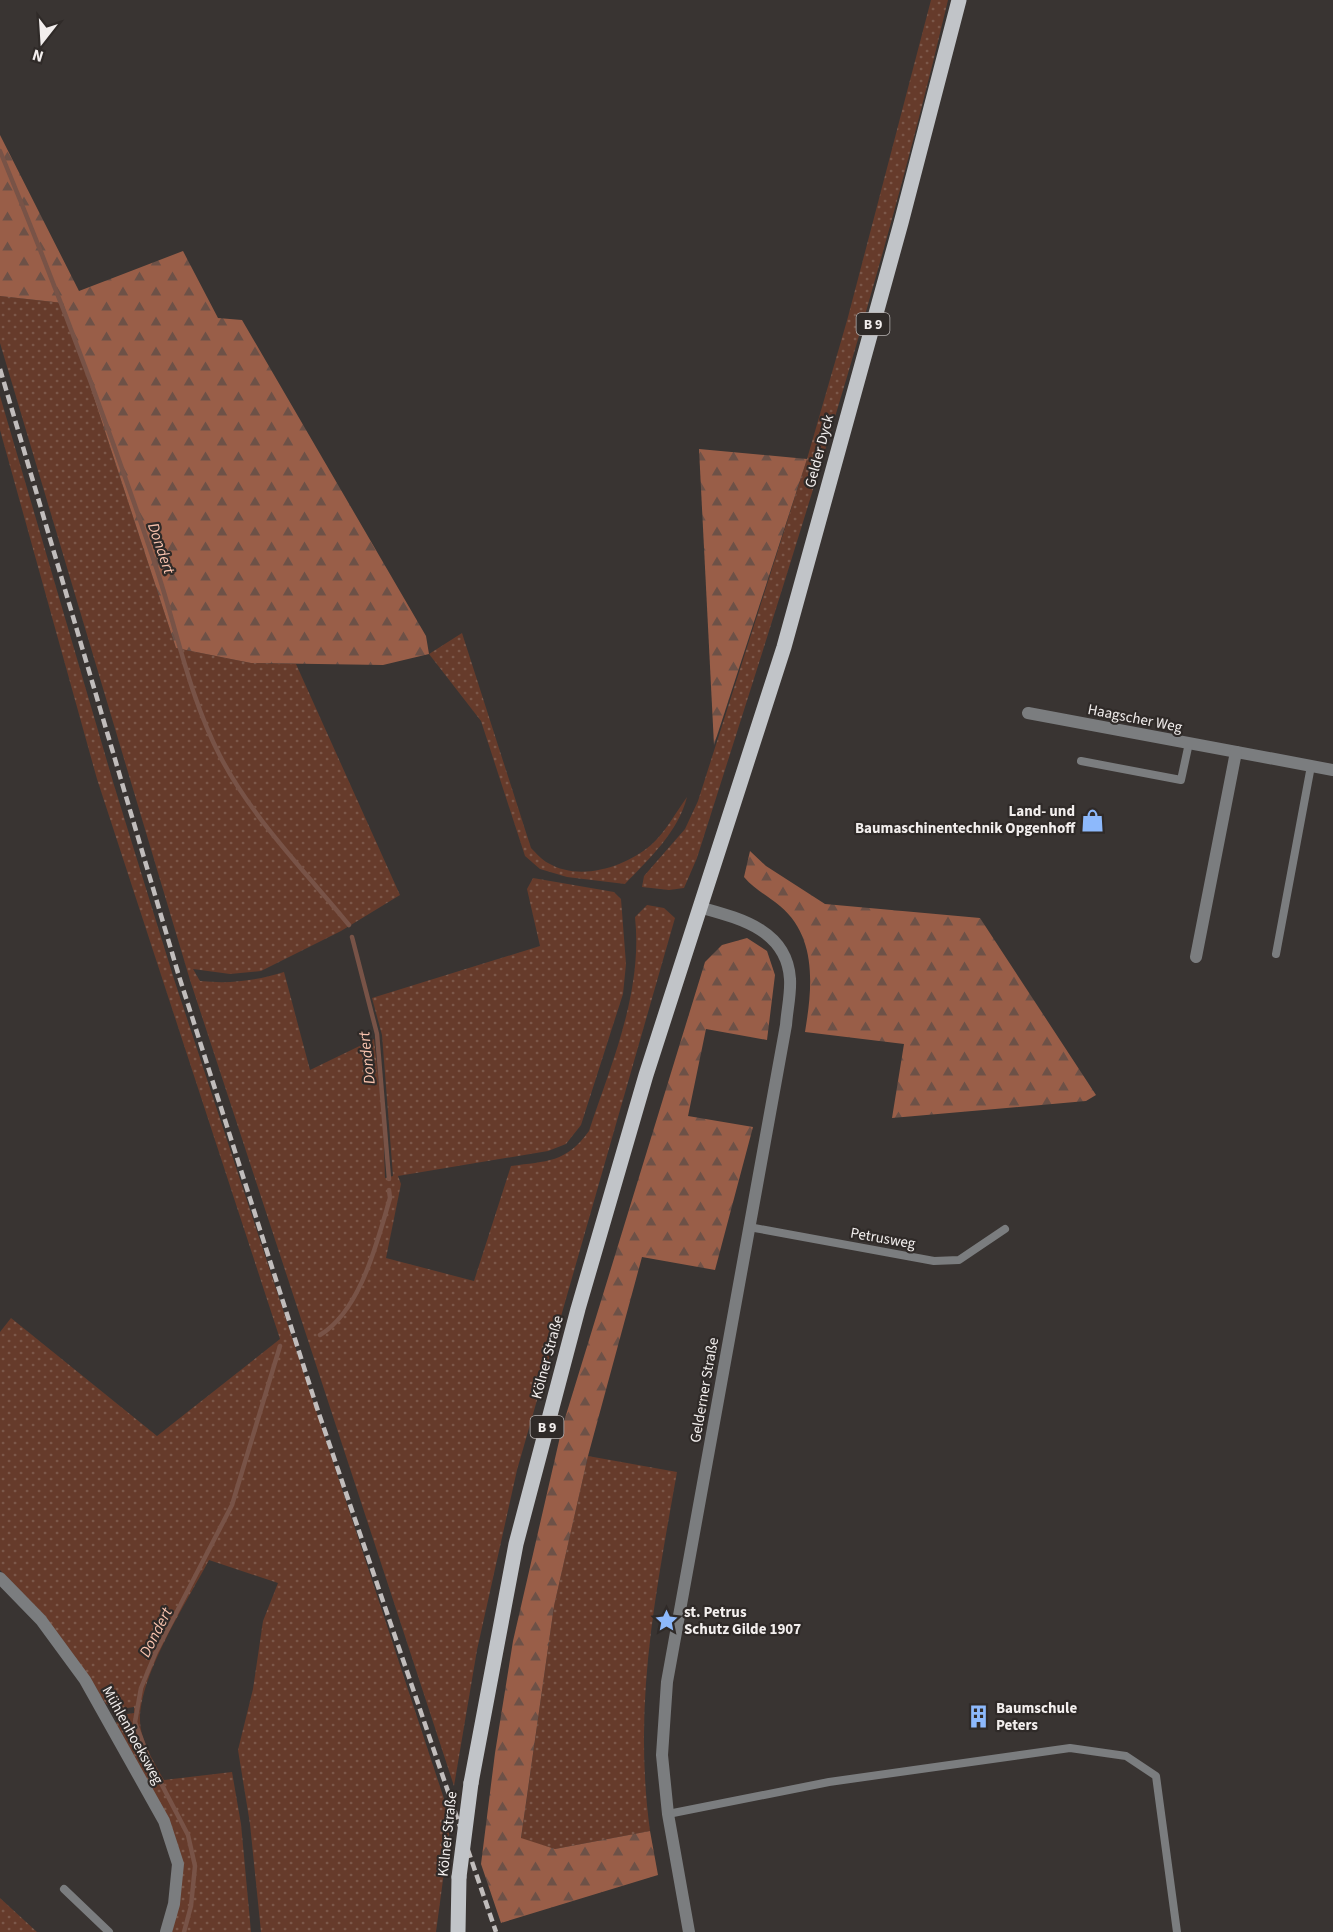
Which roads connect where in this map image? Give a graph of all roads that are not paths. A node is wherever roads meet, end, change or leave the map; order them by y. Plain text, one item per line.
1 (959, 0) edge
2 (1028, 713) dead end
3 (1189, 743) junction
4 (1236, 752) junction
5 (1081, 761) dead end
6 (1311, 766) junction
7 (1333, 770) edge
8 (699, 907) junction
9 (1276, 954) dead end
10 (1196, 957) dead end
11 (749, 1227) junction
12 (1005, 1229) dead end
13 (0, 1578) edge
14 (668, 1814) junction
15 (64, 1889) dead end
16 (109, 1932) edge
17 (166, 1932) edge
18 (458, 1932) edge
19 (689, 1932) edge
20 (1177, 1932) edge

1 - 8 main road, Gelder Dyck / B 9
2 - 3 street, Haagscher Weg
3 - 4 street, Haagscher Weg
3 - 5 lane
4 - 6 street, Haagscher Weg
4 - 10 street
6 - 7 street, Haagscher Weg
6 - 9 lane
8 - 11 street, Gelderner Straße
8 - 18 main road, Kölner Straße / B 9, bridge
11 - 12 lane, Petrusweg
11 - 14 street, Gelderner Straße
13 - 17 street, Mühlenhoeksweg
14 - 19 street, Gelderner Straße
14 - 20 lane
15 - 16 lane

